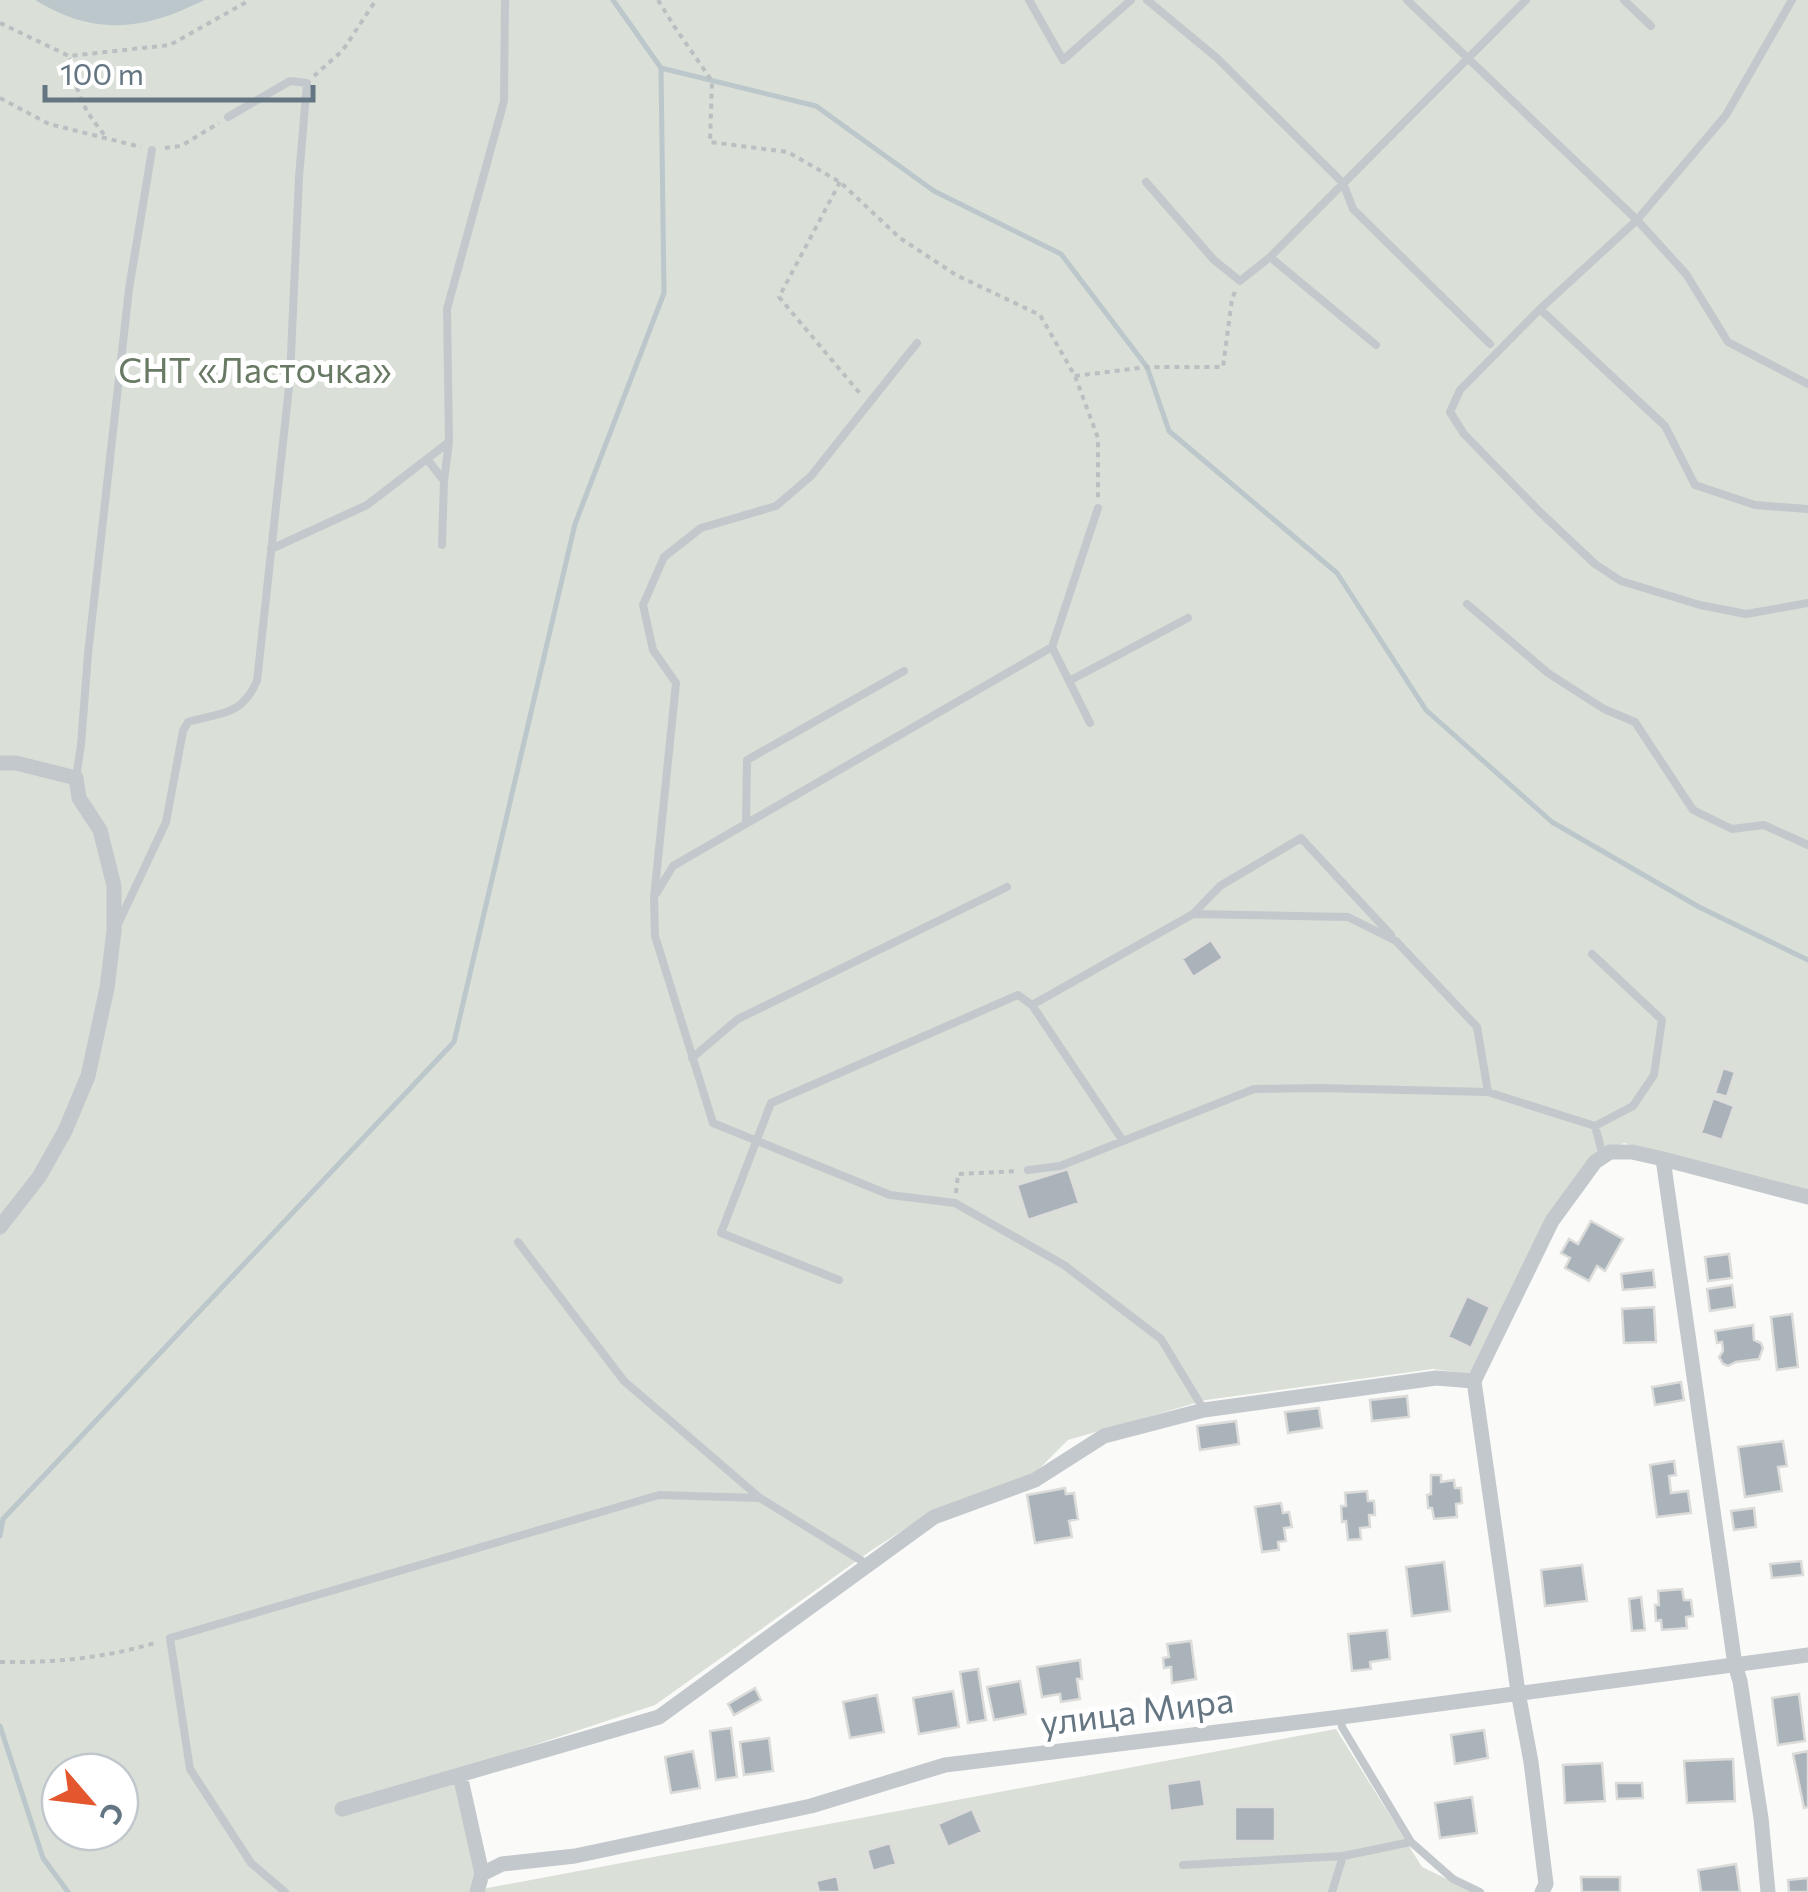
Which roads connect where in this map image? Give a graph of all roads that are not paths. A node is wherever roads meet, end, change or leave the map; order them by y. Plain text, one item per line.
1 (505, 0) edge
2 (1029, 0) edge
3 (1131, 0) edge
4 (1147, 0) edge
5 (1407, 0) edge
6 (1526, 0) edge
7 (1624, 0) edge
8 (1792, 0) edge
9 (1651, 26) dead end
10 (1469, 58) junction
11 (228, 118) road end
12 (152, 150) road end
13 (1146, 182) dead end
14 (1343, 183) junction
15 (1638, 220) junction
16 (1270, 257) junction
17 (1540, 310) junction
18 (917, 342) dead end
19 (1490, 344) dead end
20 (1376, 345) dead end
21 (1808, 384) edge
22 (449, 442) junction
23 (427, 459) junction
24 (444, 482) junction
25 (1098, 508) road end
26 (1808, 510) edge
27 (442, 545) dead end
28 (272, 550) junction
29 (1808, 603) edge
30 (1467, 604) dead end
31 (1188, 618) dead end
32 (1052, 647) junction
33 (904, 670) dead end
34 (1069, 682) junction
35 (1090, 724) dead end
36 (0, 764) edge
37 (76, 778) junction
38 (746, 824) junction
39 (1808, 845) edge
40 (1006, 887) dead end
41 (654, 898) junction
42 (1193, 914) junction
43 (114, 931) junction
44 (1396, 942) junction
45 (1592, 954) dead end
46 (1032, 1005) junction
47 (692, 1058) junction
48 (1488, 1092) junction
49 (1595, 1126) junction
50 (1123, 1141) junction
51 (758, 1142) junction
52 (1603, 1156) junction
53 (1663, 1158) junction
54 (1028, 1170) road end
55 (1808, 1197) edge
56 (0, 1227) edge
57 (518, 1242) dead end
58 (839, 1280) dead end
59 (1474, 1381) junction
60 (1204, 1410) junction
61 (760, 1498) junction
62 (867, 1564) junction
63 (1808, 1655) edge
64 (1736, 1665) junction
65 (1518, 1692) junction
66 (1341, 1718) junction
67 (460, 1776) junction
68 (342, 1809) dead end
69 (1411, 1842) junction
70 (1343, 1856) junction
71 (1183, 1865) dead end
72 (482, 1874) junction
73 (286, 1892) edge
74 (476, 1892) edge
75 (1332, 1892) edge
76 (1480, 1892) edge
77 (1542, 1892) edge
78 (1768, 1892) edge

1 - 22 lane
2 - 3 lane
4 - 14 lane
5 - 10 lane
6 - 10 lane
7 - 9 lane
8 - 15 lane
10 - 14 lane
10 - 15 lane
11 - 28 lane
12 - 37 lane
13 - 16 lane
14 - 16 lane
14 - 19 lane
15 - 17 lane
15 - 21 lane
16 - 20 lane
17 - 26 lane
17 - 29 lane
18 - 41 lane
22 - 23 lane
22 - 24 lane
23 - 24 lane
23 - 28 lane
24 - 27 lane
25 - 32 lane
28 - 43 lane
30 - 39 lane
31 - 34 lane
32 - 34 lane
32 - 38 lane
33 - 38 lane
34 - 35 lane
36 - 37 street
37 - 43 street
38 - 41 lane
40 - 47 lane
41 - 47 lane
42 - 44 lane
42 - 44 lane
42 - 46 lane
43 - 56 street
44 - 48 lane
45 - 49 lane
46 - 50 lane
46 - 51 lane
47 - 51 lane
48 - 49 lane
48 - 50 lane
49 - 52 lane
50 - 54 lane
51 - 58 lane
51 - 60 lane
52 - 53 street
52 - 59 street
53 - 55 street
53 - 64 street
57 - 61 lane
59 - 60 street
59 - 65 street
60 - 62 street
61 - 62 lane
61 - 73 lane
62 - 67 street
63 - 64 street, улица Мира
64 - 65 street, улица Мира
64 - 78 street
65 - 66 street, улица Мира
65 - 77 street
66 - 69 lane
66 - 72 street, улица Мира
67 - 68 street
67 - 72 street
69 - 70 lane
69 - 76 lane
70 - 71 lane
70 - 75 lane
72 - 74 street

